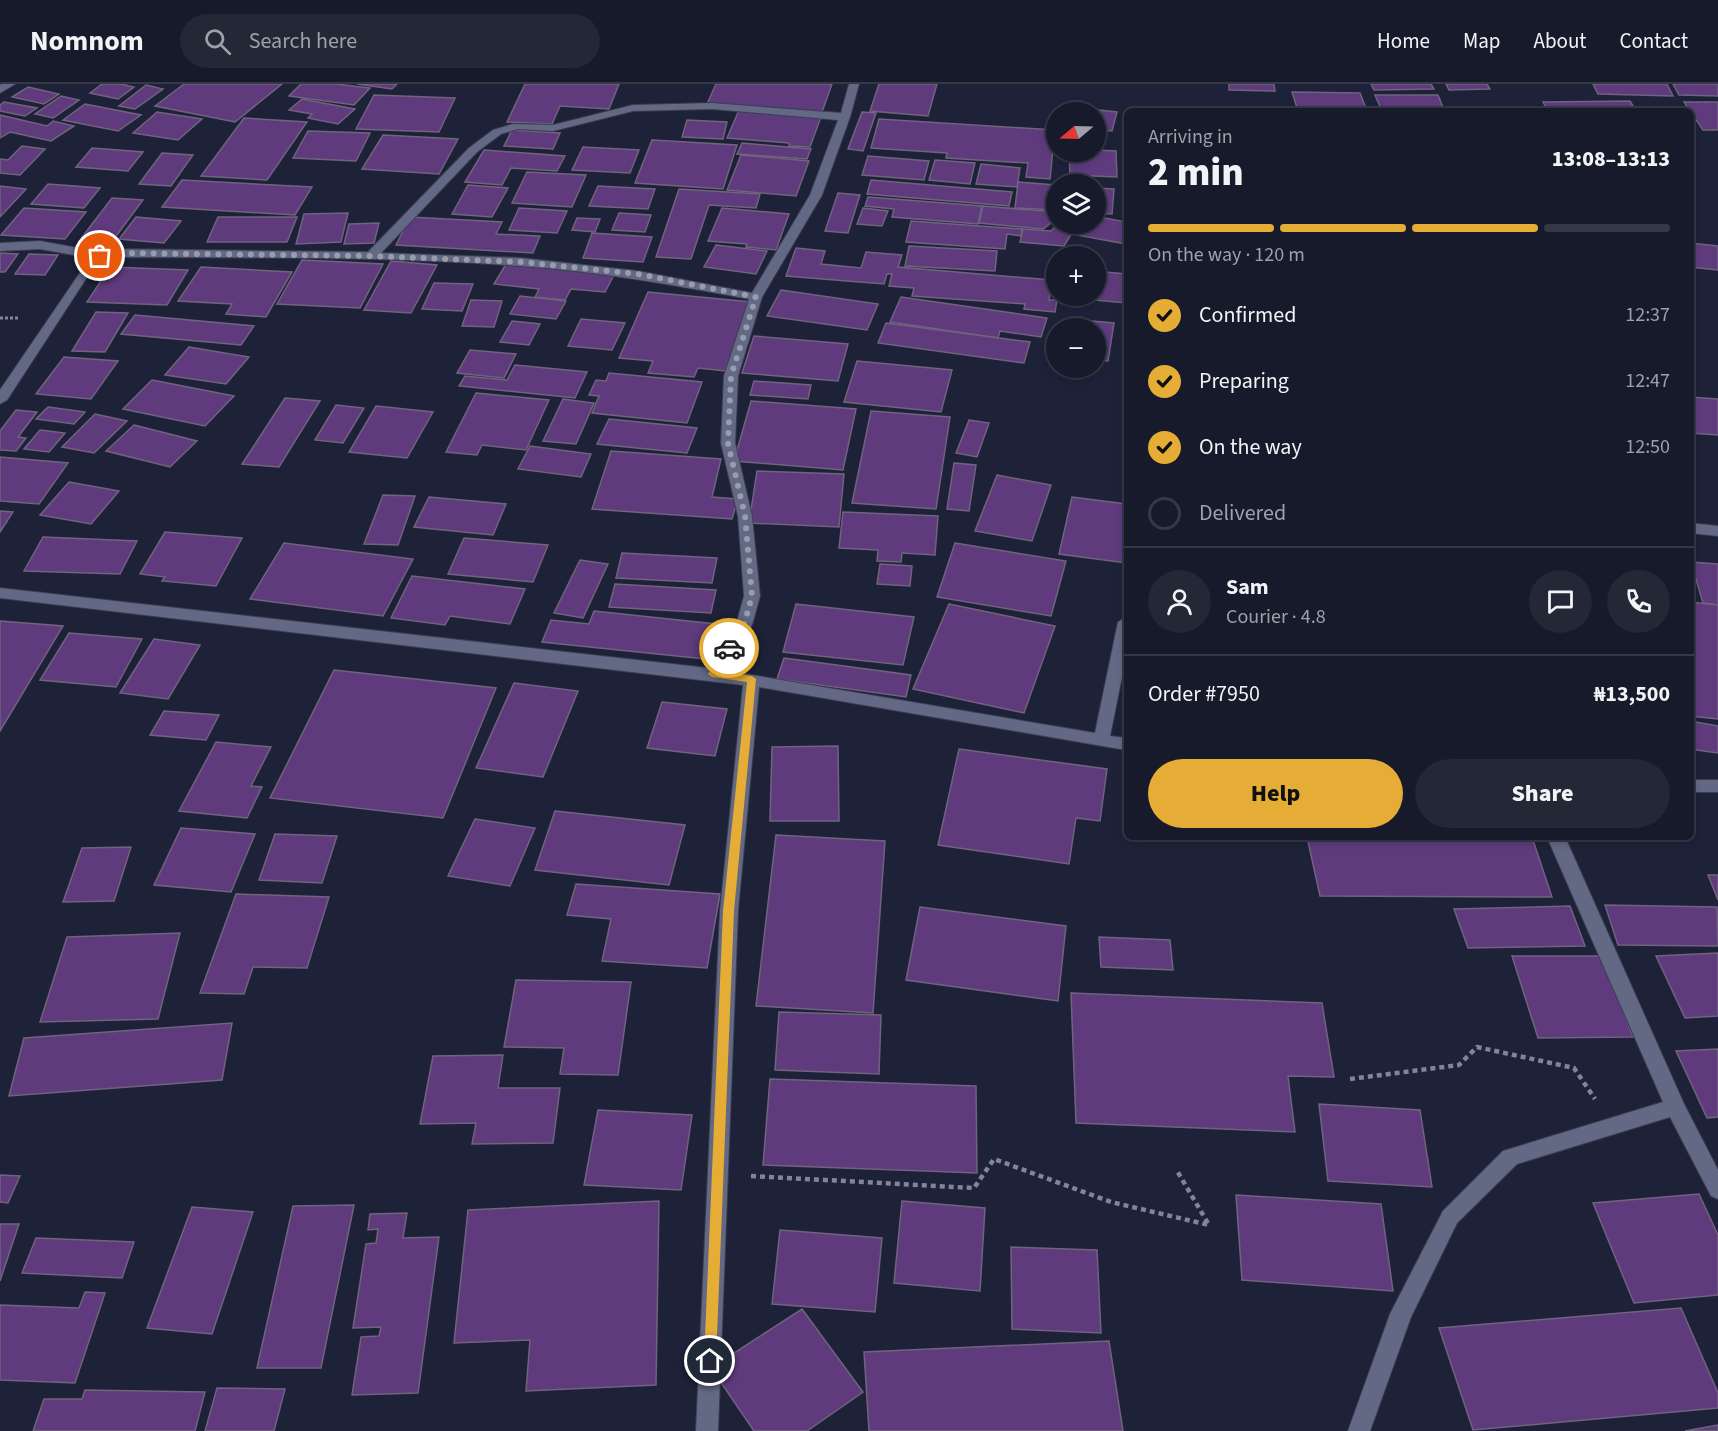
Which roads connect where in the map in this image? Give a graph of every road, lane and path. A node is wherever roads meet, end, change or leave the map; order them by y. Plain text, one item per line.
1 (10, 84) edge
2 (854, 84) edge
3 (0, 90) edge
4 (845, 117) junction
5 (0, 247) edge
6 (100, 256) junction
7 (371, 256) junction
8 (756, 297) junction
9 (0, 400) edge
10 (1694, 528) edge
11 (1718, 531) edge
12 (0, 593) edge
13 (1124, 632) edge
14 (712, 674) junction
15 (752, 679) junction
16 (1101, 741) junction
17 (1124, 744) edge
18 (1694, 786) edge
19 (1718, 786) edge
20 (1557, 840) edge
21 (1350, 1079) dead end
22 (1675, 1107) junction
23 (1614, 1126) junction
24 (1176, 1169) dead end
25 (718, 1175) junction
26 (1718, 1190) edge
27 (707, 1431) edge
28 (1359, 1431) edge

1 - 3 street
2 - 4 street
4 - 7 street
4 - 8 street
5 - 6 street
6 - 7 street
6 - 9 street
7 - 8 street
8 - 14 street
10 - 11 street
12 - 14 street
13 - 16 street
14 - 15 street
15 - 16 street
15 - 25 street
16 - 17 street
18 - 19 street
20 - 22 street
21 - 23 path
22 - 23 street
22 - 26 street
23 - 28 street
24 - 25 path
25 - 27 street

